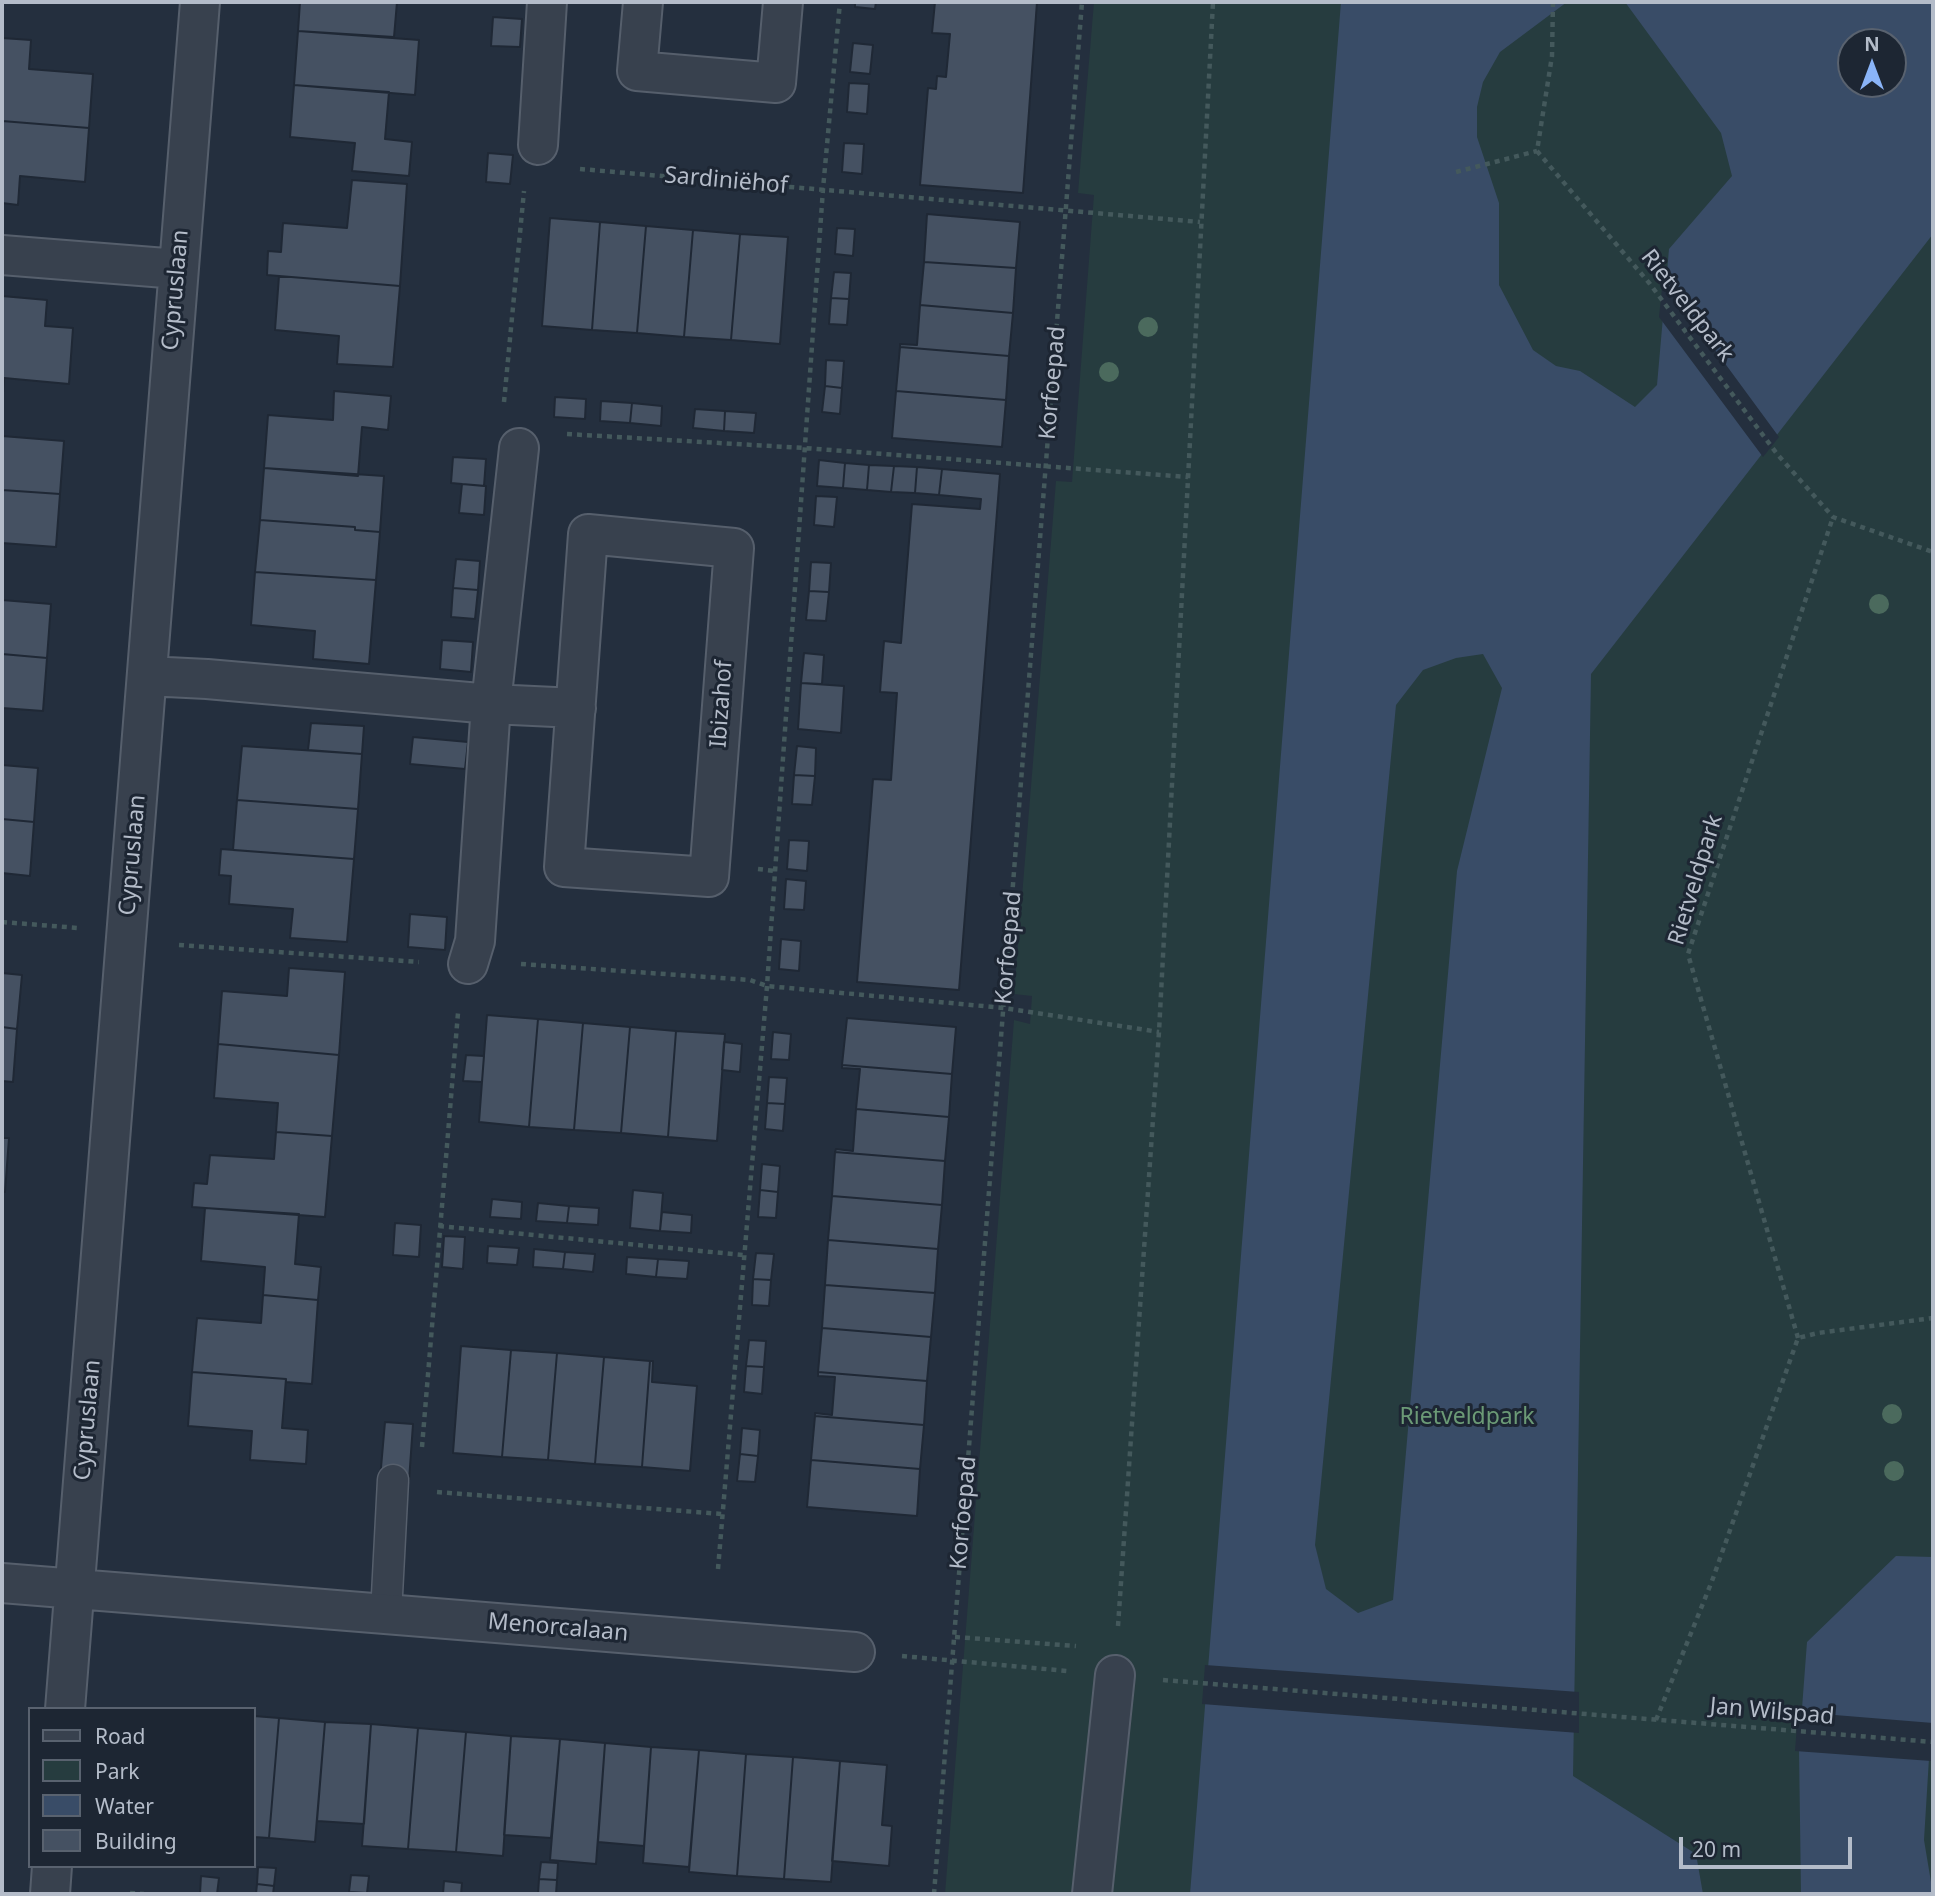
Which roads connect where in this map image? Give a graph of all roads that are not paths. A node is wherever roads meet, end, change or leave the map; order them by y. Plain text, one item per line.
1 (201, 2) edge
2 (547, 2) edge
3 (643, 2) edge
4 (783, 2) edge
5 (538, 145) road end
6 (2, 254) edge
7 (177, 269) junction
8 (519, 448) road end
9 (147, 676) junction
10 (491, 704) junction
11 (576, 708) junction
12 (468, 964) road end
13 (393, 1480) dead end
14 (2, 1583) edge
15 (74, 1588) junction
16 (386, 1614) junction
17 (855, 1652) road end
18 (1116, 1662) road end
19 (65, 1707) edge
20 (52, 1868) edge
21 (50, 1894) edge
22 (1092, 1894) edge

1 - 7 street, Cypruslaan
2 - 5 street
3 - 4 street
6 - 7 street
7 - 9 street, Cypruslaan
8 - 10 street
9 - 10 street
9 - 15 street, Cypruslaan
10 - 11 street
10 - 12 street
11 - 11 street, Ibizahof
13 - 16 lane
14 - 15 street, Menorcalaan
15 - 16 street, Menorcalaan
15 - 19 street, Cypruslaan
16 - 17 street, Menorcalaan
18 - 22 street
20 - 21 street

